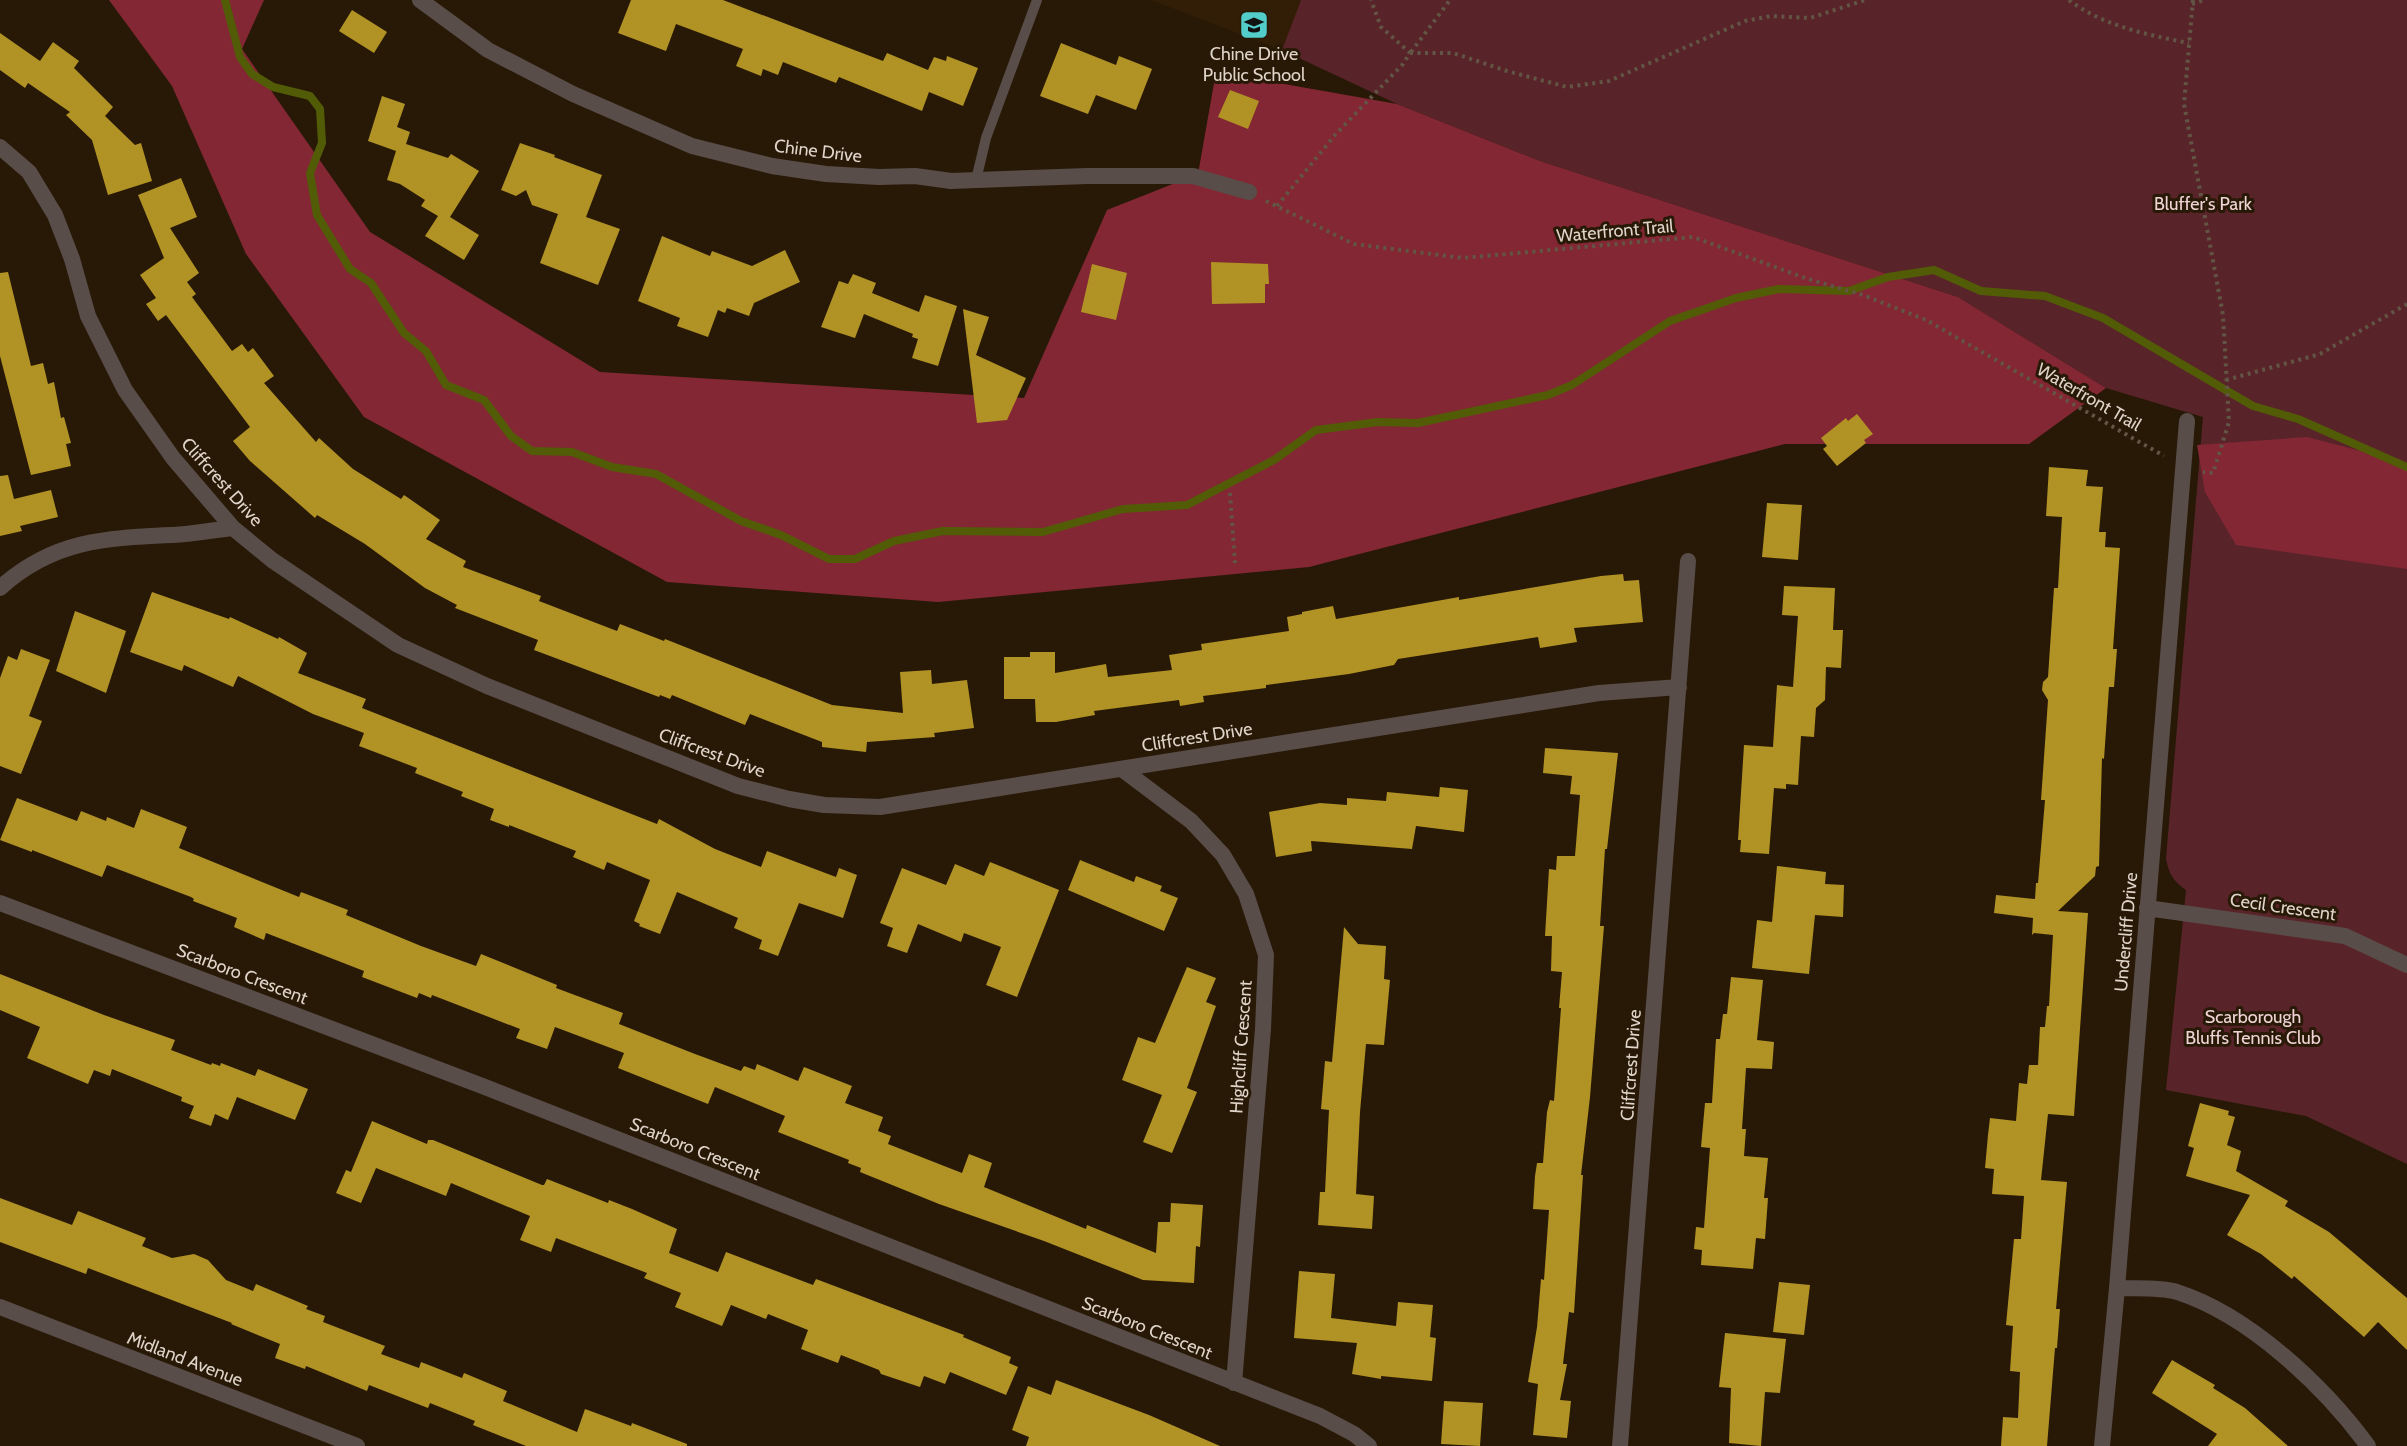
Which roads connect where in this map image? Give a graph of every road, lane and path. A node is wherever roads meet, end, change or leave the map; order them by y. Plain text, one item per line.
1 (420, 0) edge
2 (1037, 0) edge
3 (1371, 0) edge
4 (1450, 0) edge
5 (1865, 0) edge
6 (2069, 0) edge
7 (2205, 0) edge
8 (2193, 2) edge
9 (2189, 43) junction
10 (1410, 53) junction
11 (0, 147) edge
12 (976, 180) junction
13 (1249, 192) dead end
14 (2407, 304) edge
15 (2226, 380) junction
16 (2187, 421) dead end
17 (2184, 469) junction
18 (1230, 493) dead end
19 (232, 528) junction
20 (1688, 561) dead end
21 (1235, 563) dead end
22 (0, 588) edge
23 (1679, 687) junction
24 (1122, 769) junction
25 (0, 903) edge
26 (2147, 908) junction
27 (2407, 965) edge
28 (2117, 1288) junction
29 (0, 1307) edge
30 (1234, 1383) junction
31 (357, 1446) edge
32 (1369, 1446) edge
33 (1620, 1446) edge
34 (2102, 1446) edge
35 (2368, 1446) edge

1 - 12 street, Chine Drive
2 - 12 lane
3 - 10 path
4 - 10 path
5 - 10 path
6 - 9 path
7 - 8 path
8 - 9 path
9 - 15 path
10 - 17 path, Waterfront Trail
11 - 19 street, Cliffcrest Drive
12 - 13 street, Chine Drive
14 - 15 path
15 - 17 path
16 - 17 street, Undercliff Drive
17 - 26 street, Undercliff Drive
18 - 21 path
19 - 22 street
19 - 24 street, Cliffcrest Drive
20 - 23 street, Cliffcrest Drive
23 - 24 street, Cliffcrest Drive
23 - 33 street, Cliffcrest Drive
24 - 30 street, Highcliff Crescent
25 - 30 street, Scarboro Crescent
26 - 27 street, Cecil Crescent
26 - 28 street, Undercliff Drive
28 - 34 street, Undercliff Drive
28 - 35 street
29 - 31 street, Midland Avenue
30 - 32 street, Scarboro Crescent

